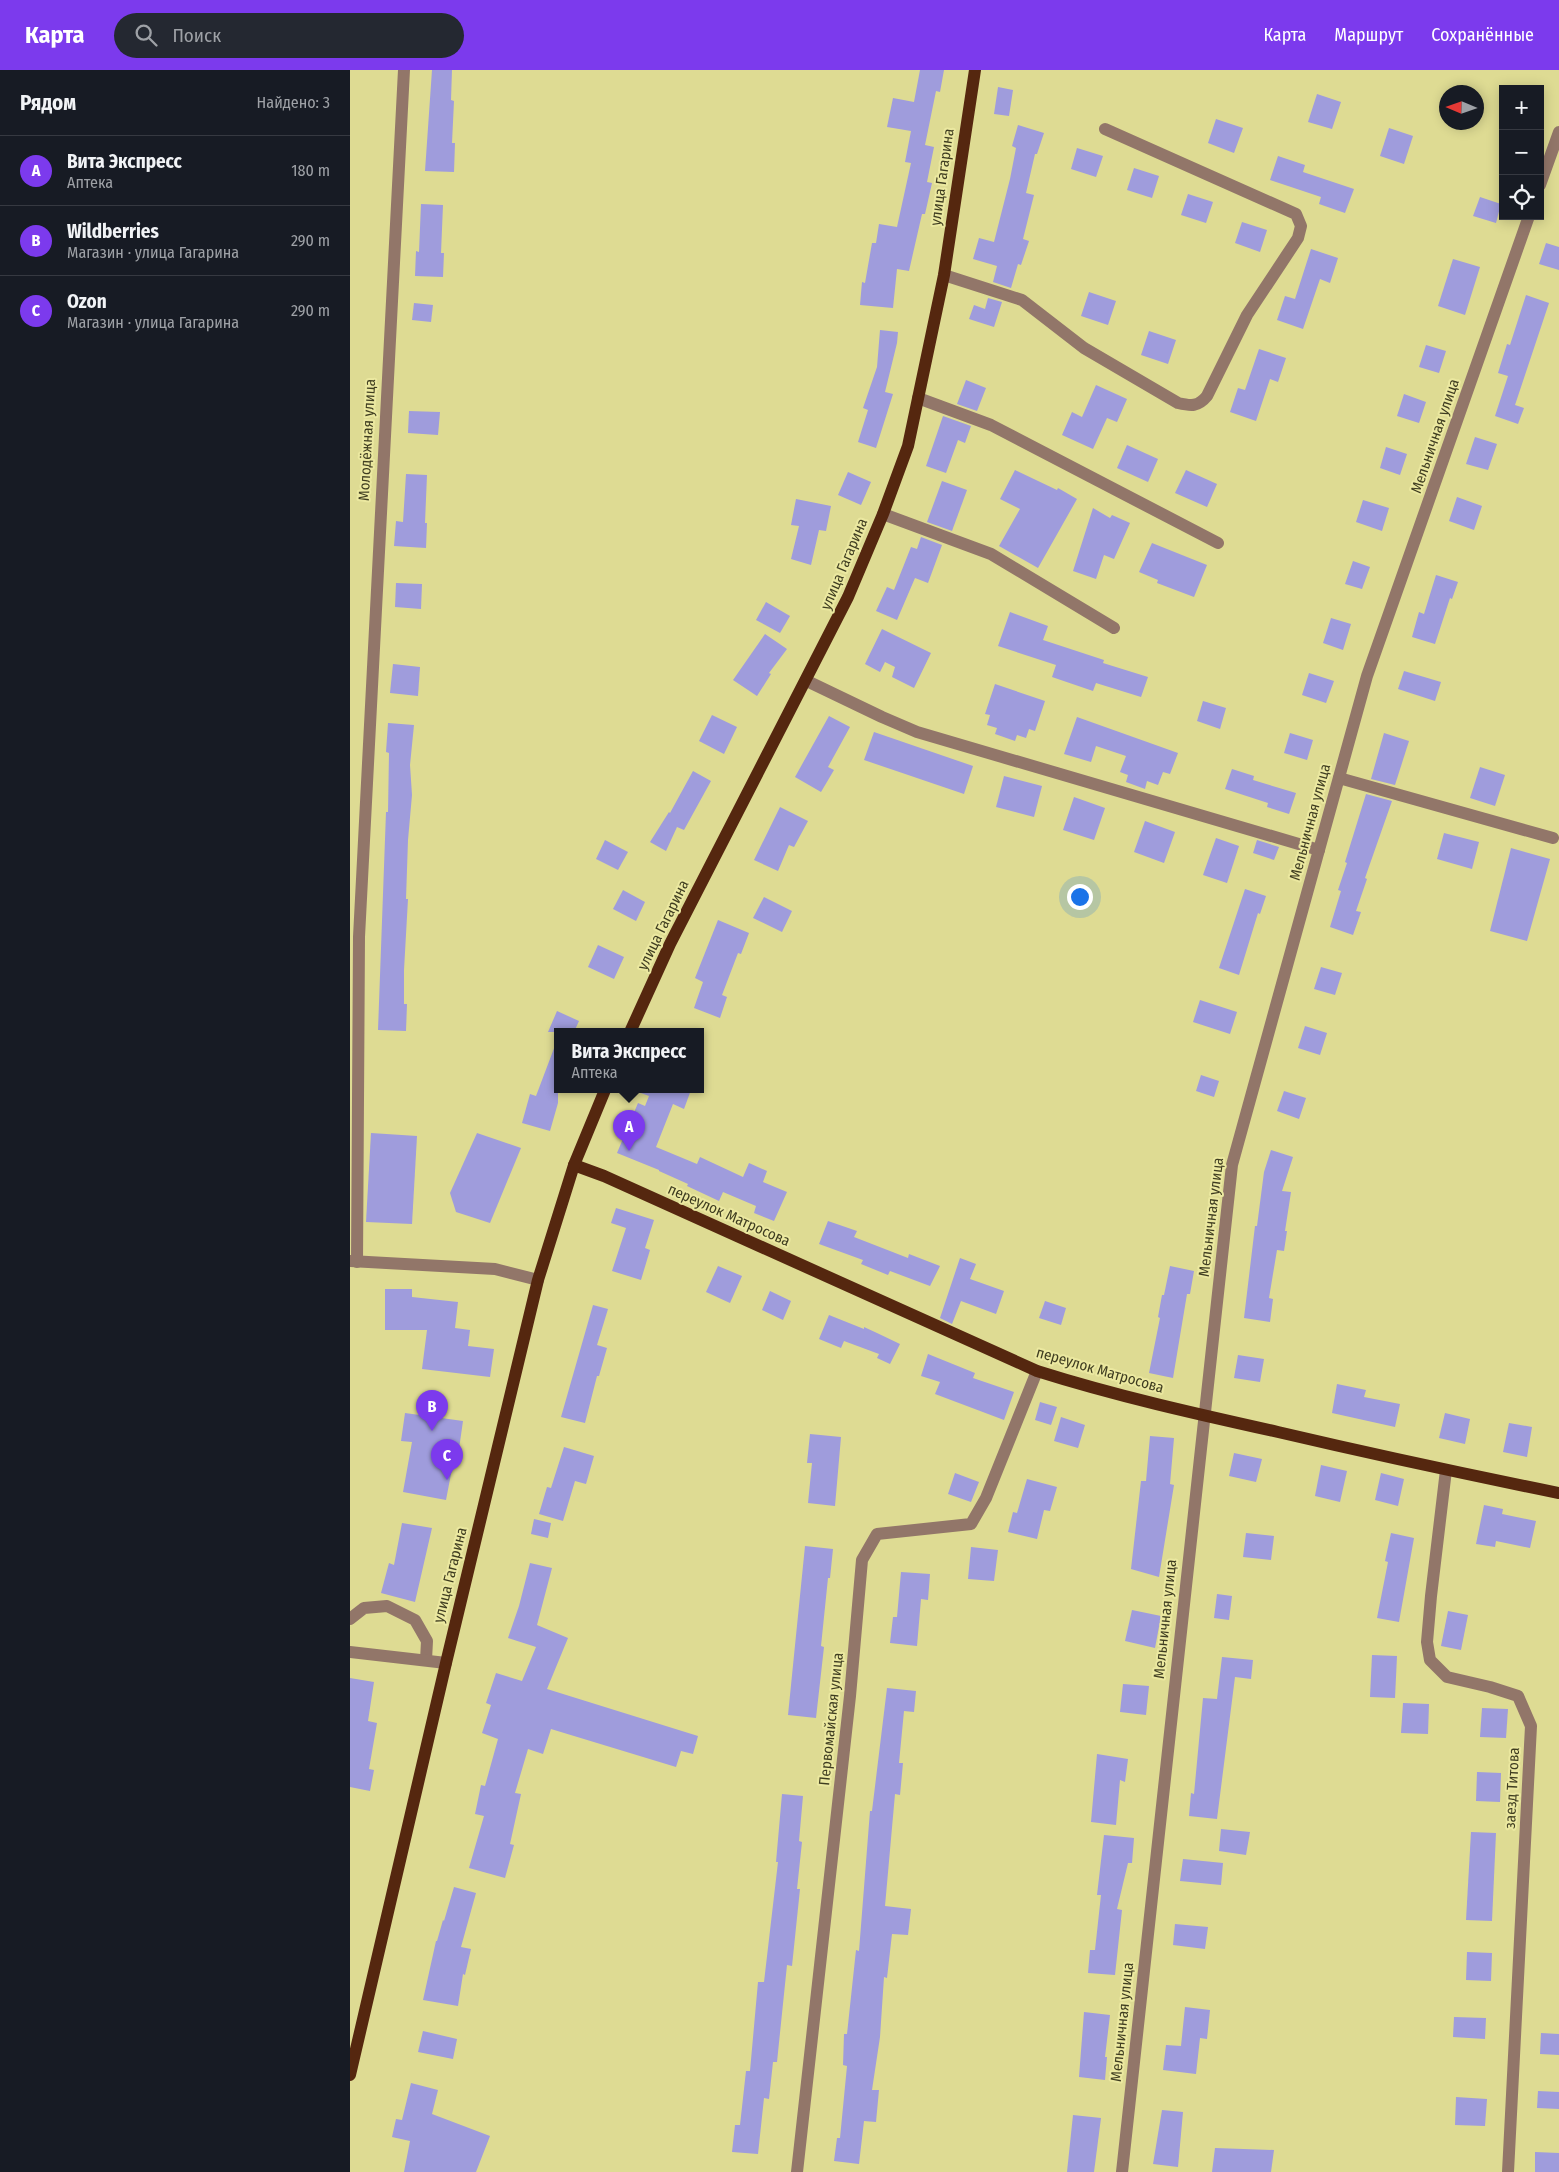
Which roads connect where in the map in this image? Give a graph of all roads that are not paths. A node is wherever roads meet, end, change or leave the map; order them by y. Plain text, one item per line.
1 (404, 70) edge
2 (975, 70) edge
3 (1105, 129) dead end
4 (1559, 132) edge
5 (1544, 175) edge
6 (1528, 220) edge
7 (944, 275) junction
8 (918, 398) junction
9 (883, 514) junction
10 (1218, 543) dead end
11 (1114, 628) dead end
12 (807, 680) junction
13 (1339, 778) junction
14 (1553, 838) dead end
15 (1319, 850) junction
16 (632, 1028) edge
17 (604, 1093) edge
18 (574, 1165) junction
19 (353, 1262) edge
20 (538, 1280) junction
21 (1037, 1371) junction
22 (1203, 1415) junction
23 (1446, 1470) junction
24 (1559, 1493) edge
25 (350, 1619) edge
26 (350, 1652) edge
27 (426, 1660) junction
28 (446, 1663) junction
29 (350, 2076) edge
30 (797, 2172) edge
31 (1122, 2172) edge
32 (1508, 2172) edge

1 - 19 street, Молодёжная улица
2 - 7 main road, улица Гагарина
3 - 7 street
4 - 5 street
6 - 13 street, Мельничная улица
7 - 8 main road, улица Гагарина
8 - 9 main road, улица Гагарина
8 - 10 street
9 - 11 street
9 - 12 main road, улица Гагарина
12 - 15 street
12 - 16 main road, улица Гагарина
13 - 14 street
13 - 15 street, Мельничная улица
15 - 22 street, Мельничная улица
17 - 18 main road, улица Гагарина
18 - 20 main road, улица Гагарина
18 - 21 main road, переулок Матросова
19 - 20 street
20 - 28 main road, улица Гагарина
21 - 22 main road, переулок Матросова
21 - 30 street, Первомайская улица
22 - 23 main road, переулок Матросова
22 - 31 street, Мельничная улица
23 - 24 main road, переулок Матросова
23 - 32 street, заезд Титова
25 - 27 street
26 - 27 street
27 - 28 street
28 - 29 main road, улица Гагарина

